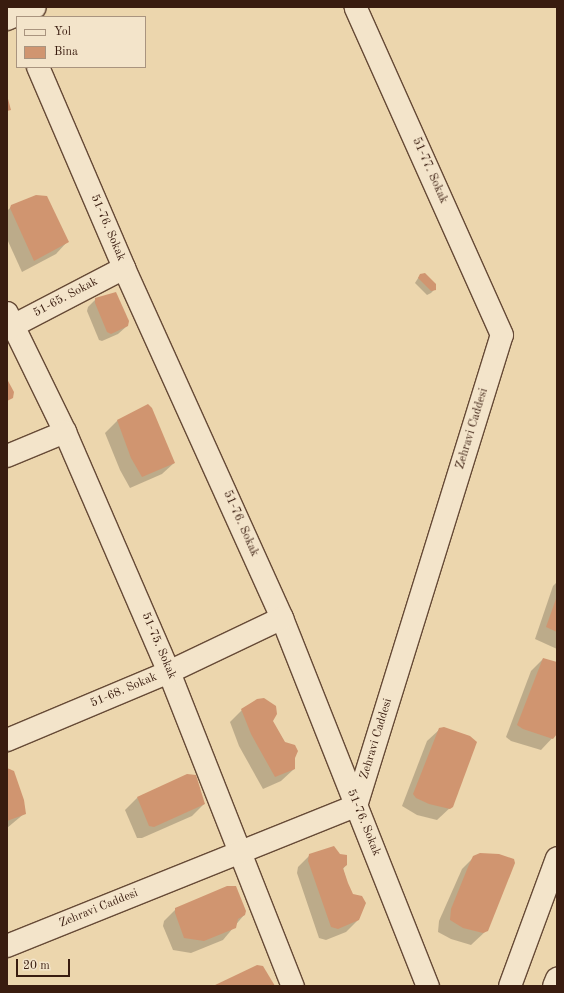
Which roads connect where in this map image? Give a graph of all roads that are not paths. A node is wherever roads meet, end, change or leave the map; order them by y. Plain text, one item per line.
1 (36, 7) edge
2 (355, 7) edge
3 (13, 15) edge
4 (38, 68) edge
5 (124, 268) junction
6 (9, 323) edge
7 (502, 335) joint
8 (65, 432) junction
9 (7, 456) edge
10 (282, 618) junction
11 (169, 672) junction
12 (7, 740) edge
13 (356, 806) junction
14 (241, 852) junction
15 (557, 858) edge
16 (7, 946) edge
17 (557, 979) edge
18 (293, 986) edge
19 (428, 986) edge
20 (510, 986) edge
21 (554, 986) edge

1 - 3 street
2 - 7 street, 51-77. Sokak
4 - 5 street, 51-76. Sokak
5 - 6 street, 51-65. Sokak
5 - 10 street, 51-76. Sokak
6 - 8 street, 51-75. Sokak
7 - 13 street, Zehravi Caddesi
8 - 9 street
8 - 11 street, 51-75. Sokak
10 - 11 street, 51-68. Sokak
10 - 13 street, 51-76. Sokak
11 - 12 street, 51-68. Sokak
11 - 14 street, 51-75. Sokak
13 - 14 street, Zehravi Caddesi
13 - 19 street, 51-76. Sokak
14 - 16 street, Zehravi Caddesi
14 - 18 street, 51-75. Sokak
15 - 20 street
17 - 21 street

